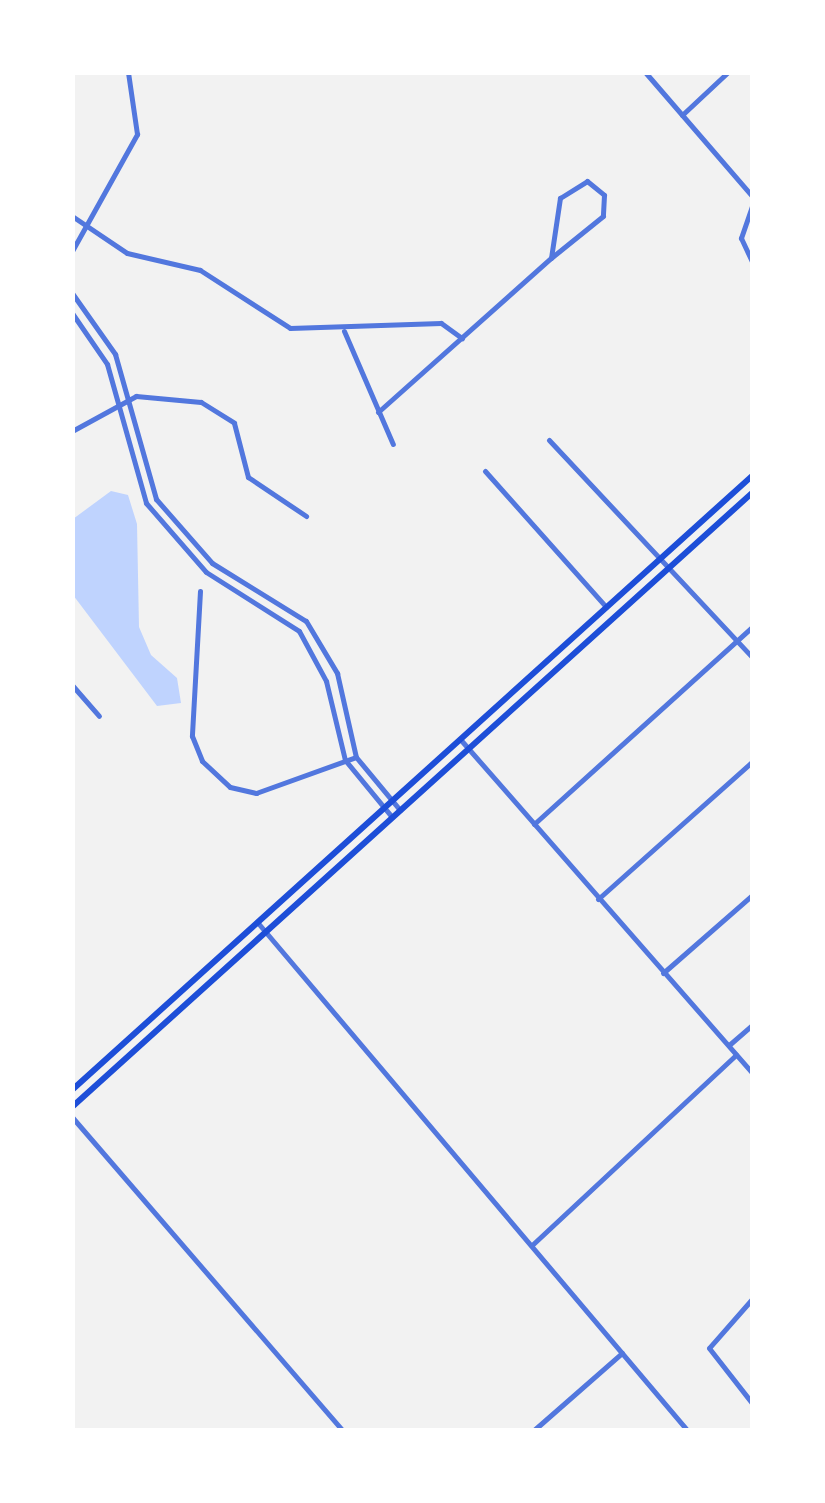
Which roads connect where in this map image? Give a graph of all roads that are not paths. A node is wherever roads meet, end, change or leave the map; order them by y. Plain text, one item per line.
1 (128, 72) edge
2 (645, 72) edge
3 (728, 72) edge
4 (682, 115) junction
5 (752, 196) edge
6 (752, 206) edge
7 (72, 216) edge
8 (89, 228) junction
9 (72, 251) edge
10 (550, 258) junction
11 (752, 262) edge
12 (72, 293) edge
13 (72, 313) edge
14 (344, 331) junction
15 (462, 338) junction
16 (128, 400) junction
17 (118, 404) junction
18 (378, 412) junction
19 (72, 431) edge
20 (549, 440) dead end
21 (394, 444) dead end
22 (485, 471) dead end
23 (752, 476) edge
24 (752, 492) edge
25 (306, 516) dead end
26 (661, 558) junction
27 (669, 567) junction
28 (200, 591) dead end
29 (264, 593) junction
30 (258, 603) junction
31 (606, 607) junction
32 (752, 627) edge
33 (738, 640) junction
34 (752, 657) edge
35 (72, 685) edge
36 (99, 716) dead end
37 (460, 739) junction
38 (469, 748) junction
39 (356, 757) junction
40 (346, 760) junction
41 (752, 762) edge
42 (392, 801) junction
43 (385, 808) junction
44 (400, 810) junction
45 (393, 817) junction
46 (534, 824) junction
47 (752, 895) edge
48 (598, 899) junction
49 (258, 923) junction
50 (267, 933) junction
51 (663, 973) junction
52 (752, 1024) edge
53 (728, 1046) junction
54 (736, 1055) junction
55 (752, 1073) edge
56 (72, 1090) edge
57 (72, 1107) edge
58 (72, 1117) edge
59 (532, 1245) junction
60 (752, 1298) edge
61 (622, 1353) junction
62 (752, 1403) edge
63 (342, 1430) edge
64 (534, 1430) edge
65 (687, 1430) edge

1 - 8 street
2 - 4 street
3 - 4 street
4 - 5 street
6 - 11 street
7 - 8 street
8 - 9 street
8 - 14 street
10 - 10 street
10 - 15 street
12 - 16 street
13 - 17 street
14 - 15 street
14 - 18 street
15 - 18 street
16 - 17 street
16 - 25 street
16 - 29 street
17 - 19 street
17 - 30 street
18 - 21 street
20 - 26 street
22 - 31 street
23 - 26 main road
24 - 27 main road
26 - 27 street
26 - 31 main road
27 - 33 street
27 - 38 main road
28 - 40 street
29 - 30 street
29 - 39 street
30 - 40 street
31 - 37 main road
32 - 33 street
33 - 34 street
33 - 46 street
35 - 36 street
37 - 38 street
37 - 42 main road
38 - 44 main road
38 - 46 street
39 - 40 street
39 - 42 street
40 - 43 street
41 - 48 street
42 - 43 main road
42 - 44 street
43 - 45 street
43 - 49 main road
44 - 45 main road
45 - 50 main road
46 - 48 street
47 - 51 street
48 - 51 street
49 - 50 street
49 - 56 main road
50 - 57 main road
50 - 59 street
51 - 53 street
52 - 53 street
53 - 54 street
54 - 55 street
54 - 59 street
58 - 63 street
59 - 61 street
60 - 62 street
61 - 64 street
61 - 65 street

